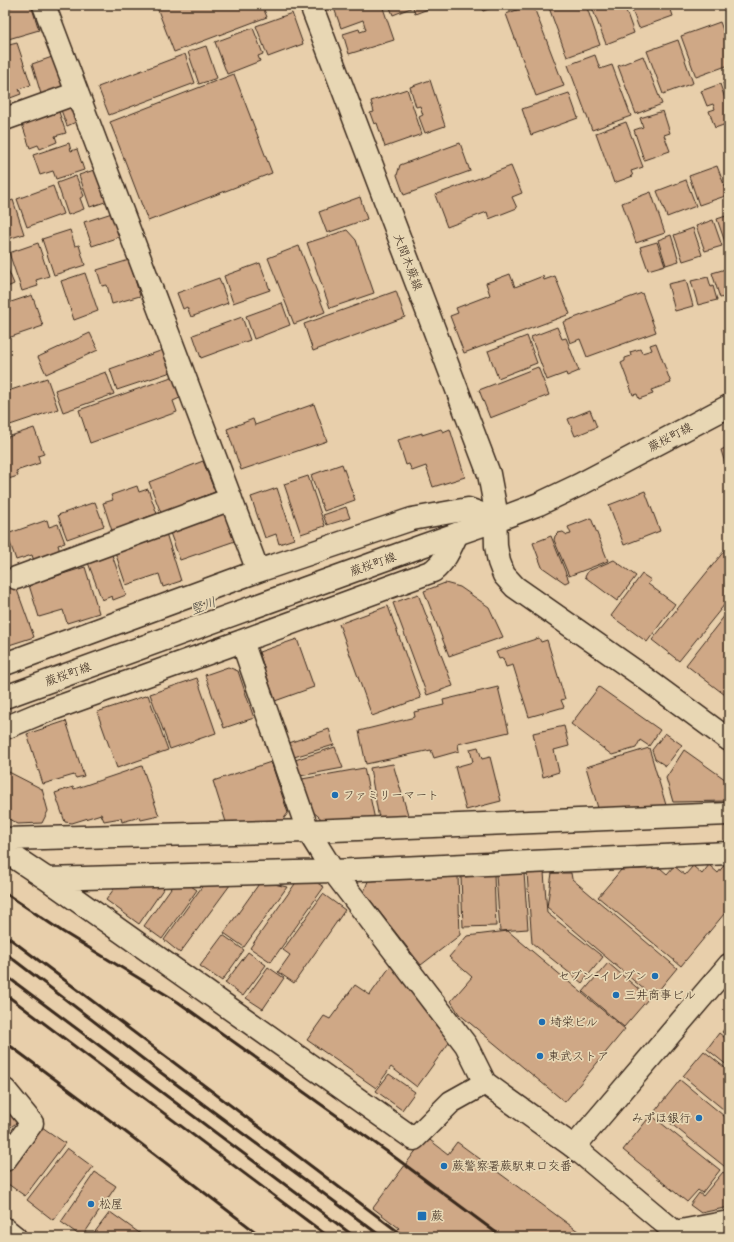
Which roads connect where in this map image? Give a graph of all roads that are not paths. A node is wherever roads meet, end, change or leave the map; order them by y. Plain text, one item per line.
1 (44, 5) edge
2 (311, 5) edge
3 (77, 93) junction
4 (5, 120) edge
5 (729, 406) edge
6 (231, 499) junction
7 (494, 521) junction
8 (457, 534) junction
9 (258, 571) junction
10 (16, 578) dead end
11 (242, 641) junction
12 (5, 664) edge
13 (5, 697) edge
14 (5, 728) edge
15 (729, 740) edge
16 (729, 814) edge
17 (308, 831) junction
18 (5, 839) edge
19 (5, 851) edge
20 (729, 853) edge
21 (333, 871) junction
22 (47, 879) junction
23 (729, 965) edge
24 (485, 1083) junction
25 (5, 1090) edge
26 (574, 1147) junction
27 (5, 1160) edge
28 (729, 1222) edge
29 (5, 1229) edge
30 (673, 1234) edge
31 (15, 1237) edge

1 - 3 street
2 - 7 street, 大間木蕨線
3 - 4 street
3 - 6 street
5 - 7 street, 蕨桜町線
6 - 9 street
6 - 10 street
7 - 8 street, 蕨桜町線
7 - 9 street
7 - 15 street, 大間木蕨線
8 - 11 street
8 - 13 street, 蕨桜町線
9 - 12 street
11 - 14 street
11 - 17 street
16 - 17 street
17 - 18 street
17 - 21 street
19 - 22 street
20 - 21 street
21 - 22 street
21 - 24 street
22 - 24 street
23 - 26 street
24 - 26 street
25 - 27 street
26 - 30 street
28 - 30 street
29 - 31 street

